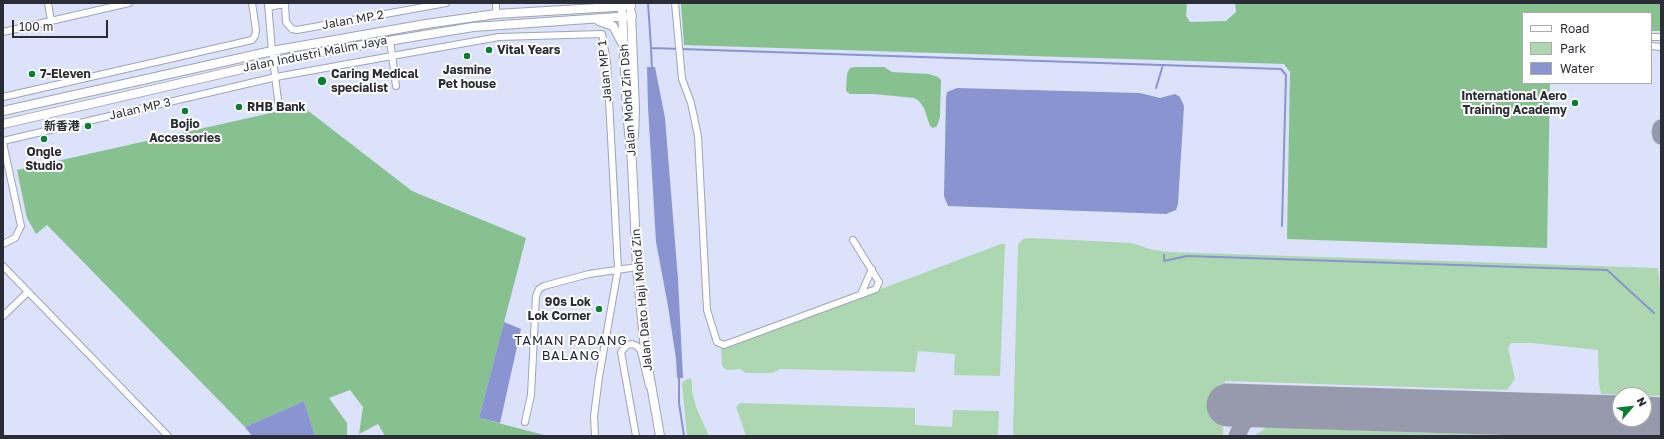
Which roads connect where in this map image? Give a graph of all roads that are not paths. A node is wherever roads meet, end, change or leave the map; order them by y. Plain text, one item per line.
1 (48, 3) edge
2 (129, 3) edge
3 (252, 3) edge
4 (446, 3) edge
5 (496, 3) edge
6 (609, 3) edge
7 (675, 3) edge
8 (285, 4) edge
9 (631, 4) edge
10 (268, 5) edge
11 (622, 5) edge
12 (588, 9) junction
13 (496, 14) junction
14 (622, 16) junction
15 (632, 16) junction
16 (594, 20) junction
17 (51, 21) junction
18 (3, 32) edge
19 (390, 40) junction
20 (624, 50) junction
21 (272, 51) junction
22 (392, 56) junction
23 (274, 60) junction
24 (276, 77) junction
25 (396, 86) dead end
26 (3, 97) edge
27 (279, 108) dead end
28 (3, 111) edge
29 (3, 124) edge
30 (3, 142) edge
31 (632, 163) junction
32 (853, 240) dead end
33 (3, 244) edge
34 (3, 266) edge
35 (637, 267) junction
36 (618, 269) junction
37 (872, 269) junction
38 (28, 292) junction
39 (861, 294) junction
40 (3, 316) edge
41 (652, 393) junction
42 (525, 422) dead end
43 (168, 436) edge
44 (595, 436) edge
45 (636, 436) edge
46 (660, 436) edge

1 - 17 street
2 - 17 street
3 - 26 street
4 - 8 street, Jalan MP 2
5 - 13 street
6 - 12 main road
7 - 39 street
8 - 10 street
9 - 11 main road, Jalan Industri Malim Jaya
9 - 15 main road, Jalan Mohd Zin Dsh
10 - 21 street
11 - 12 main road, Jalan Industri Malim Jaya
11 - 14 main road, Jalan Mohd Zin Dsh
12 - 13 main road, Jalan Industri Malim Jaya
13 - 21 main road, Jalan Industri Malim Jaya
14 - 15 main road, Jalan Industri Malim Jaya
14 - 16 main road, Jalan Industri Malim Jaya
14 - 20 main road, Jalan Mohd Zin Dsh
15 - 31 main road, Jalan Mohd Zin Dsh
16 - 19 main road, Jalan Industri Malim Jaya
16 - 20 main road
17 - 18 street
19 - 22 street
19 - 23 main road, Jalan Industri Malim Jaya
20 - 31 main road, Jalan Mohd Zin Dsh
21 - 23 street
21 - 28 main road, Jalan Industri Malim Jaya
22 - 24 street, Jalan MP 1
22 - 25 street
22 - 36 street, Jalan MP 1
23 - 24 street
23 - 29 main road, Jalan Industri Malim Jaya
24 - 27 street
24 - 30 street, Jalan MP 3
30 - 33 street
31 - 35 main road, Jalan Dato Haji Mohd Zin
32 - 37 street
34 - 38 street
35 - 36 street
35 - 41 main road, Jalan Dato Haji Mohd Zin
36 - 42 street
36 - 44 street
37 - 39 street
37 - 39 street
38 - 40 street
38 - 43 street
41 - 45 street
41 - 46 main road, Jalan Dato Haji Mohd Zin

